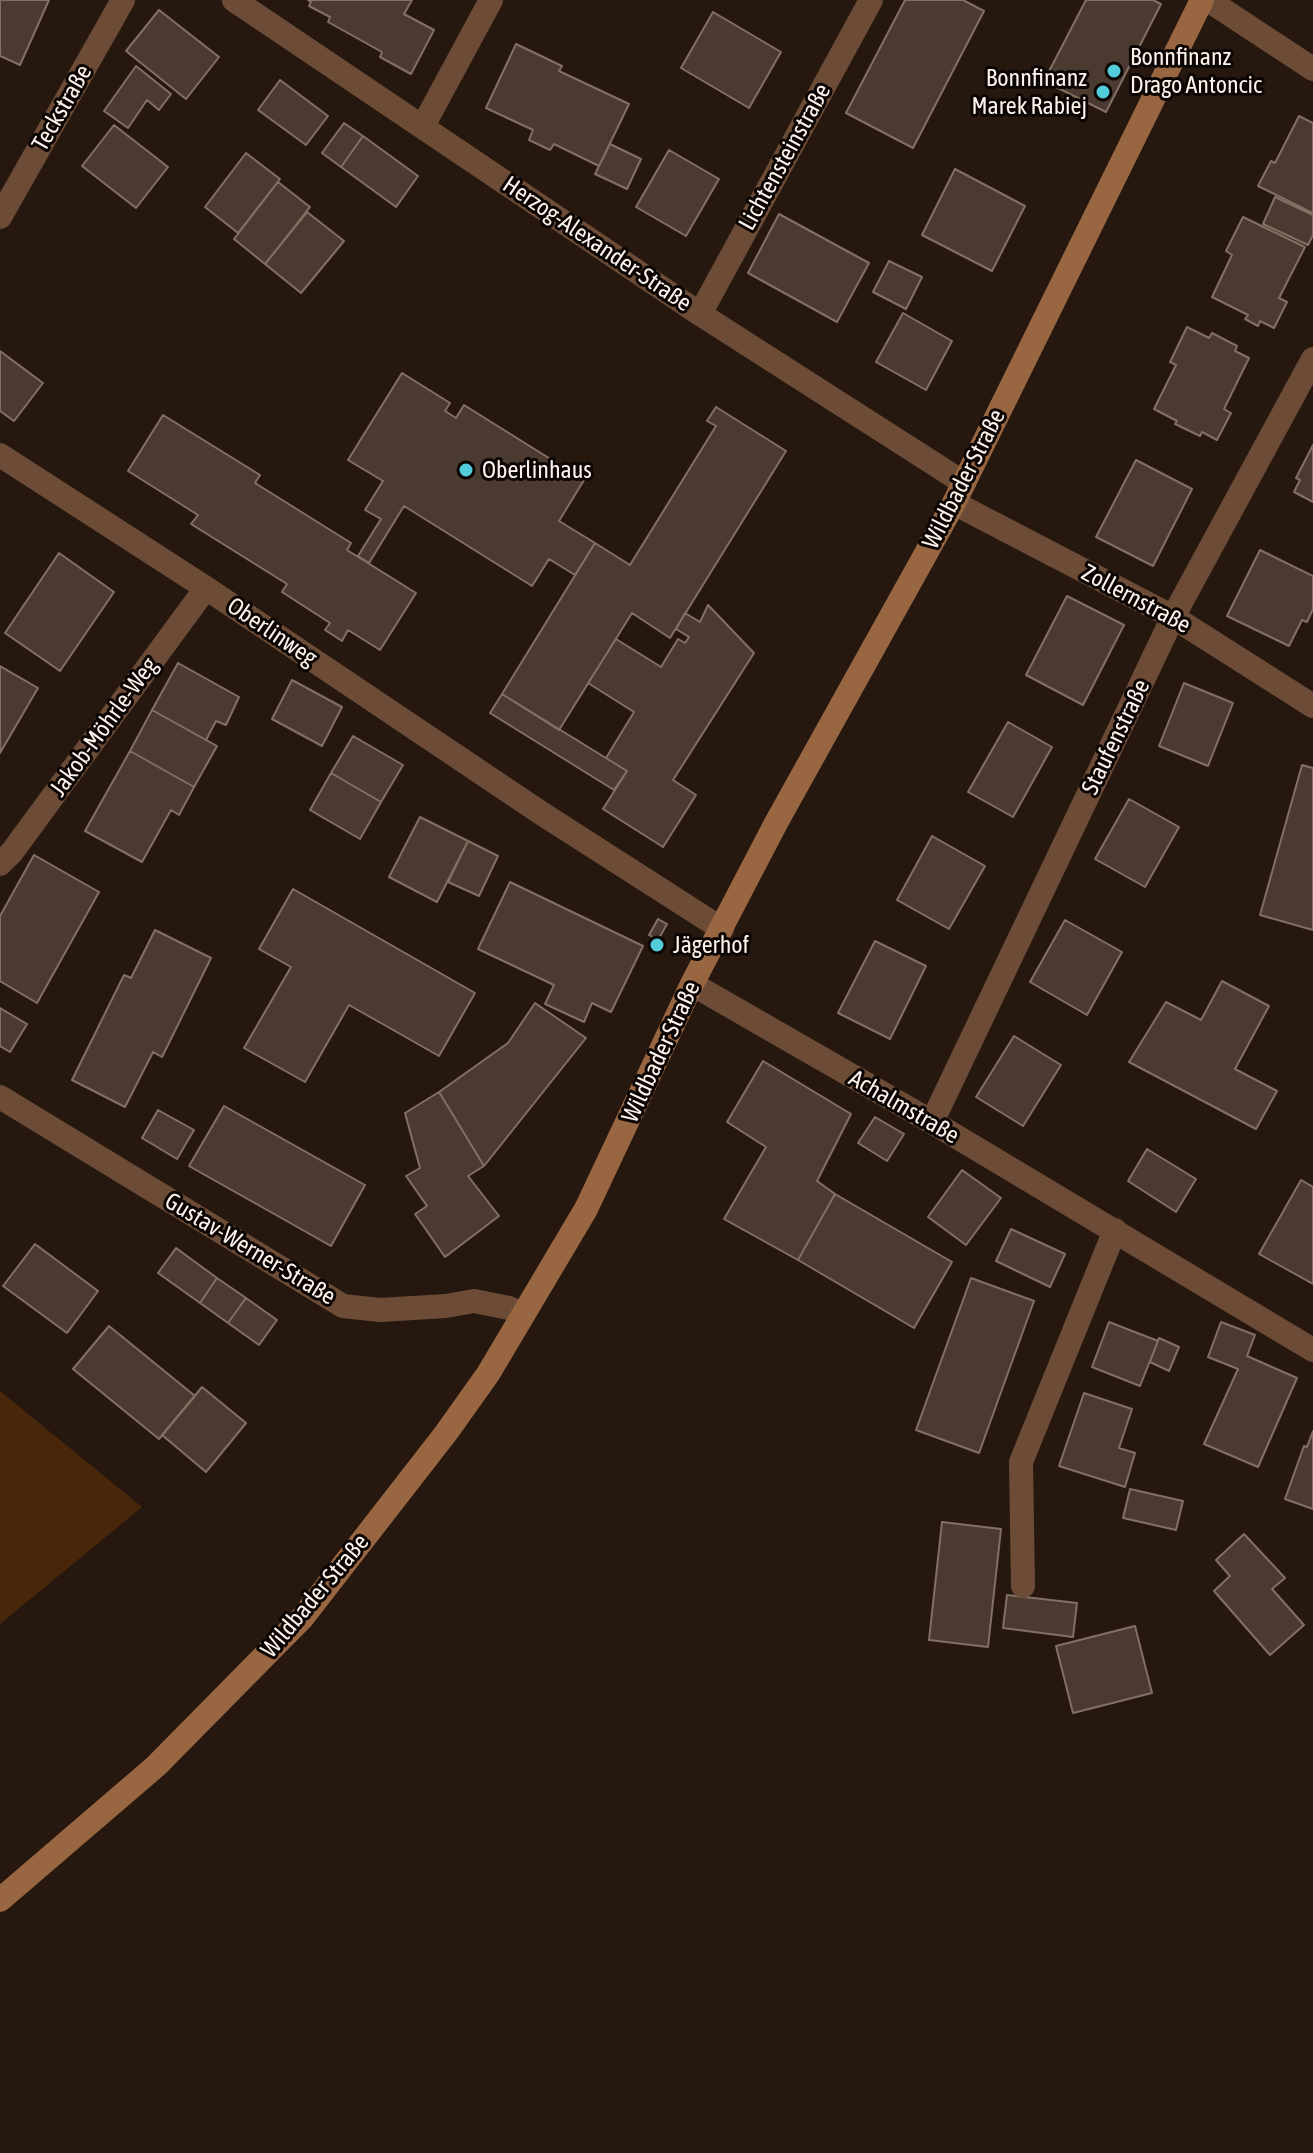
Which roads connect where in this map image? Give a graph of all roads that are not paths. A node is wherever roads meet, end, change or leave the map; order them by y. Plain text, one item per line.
1 (123, 0) edge
2 (234, 0) edge
3 (491, 0) edge
4 (871, 0) edge
5 (1202, 0) edge
6 (1208, 0) edge
7 (1313, 69) edge
8 (423, 126) junction
9 (0, 217) edge
10 (700, 314) junction
11 (1313, 359) edge
12 (0, 455) edge
13 (959, 493) junction
14 (206, 588) junction
15 (1173, 617) junction
16 (1313, 706) edge
17 (0, 864) edge
18 (722, 929) junction
19 (692, 984) junction
20 (0, 1097) edge
21 (932, 1122) junction
22 (1115, 1230) junction
23 (523, 1315) junction
24 (1311, 1344) edge
25 (1023, 1586) dead end
26 (0, 1900) edge

1 - 9 street, Teckstraße
2 - 8 street, Herzog-Alexander-Straße
3 - 8 street
4 - 10 street, Lichtensteinstraße
5 - 13 main road, Wildbader Straße
6 - 7 street
8 - 10 street, Herzog-Alexander-Straße
10 - 13 street, Herzog-Alexander-Straße
11 - 15 street, Staufenstraße
12 - 14 street, Oberlinweg
13 - 15 street, Zollernstraße
13 - 18 main road, Wildbader Straße
14 - 17 street, Jakob-Möhrle-Weg
14 - 18 street, Oberlinweg
15 - 16 street, Zollernstraße
15 - 21 street, Staufenstraße
18 - 19 main road, Wildbader Straße
19 - 21 street, Achalmstraße
19 - 23 main road, Wildbader Straße
20 - 23 street, Gustav-Werner-Straße
21 - 22 street, Achalmstraße
22 - 24 street, Achalmstraße
22 - 25 street
23 - 26 main road, Wildbader Straße

